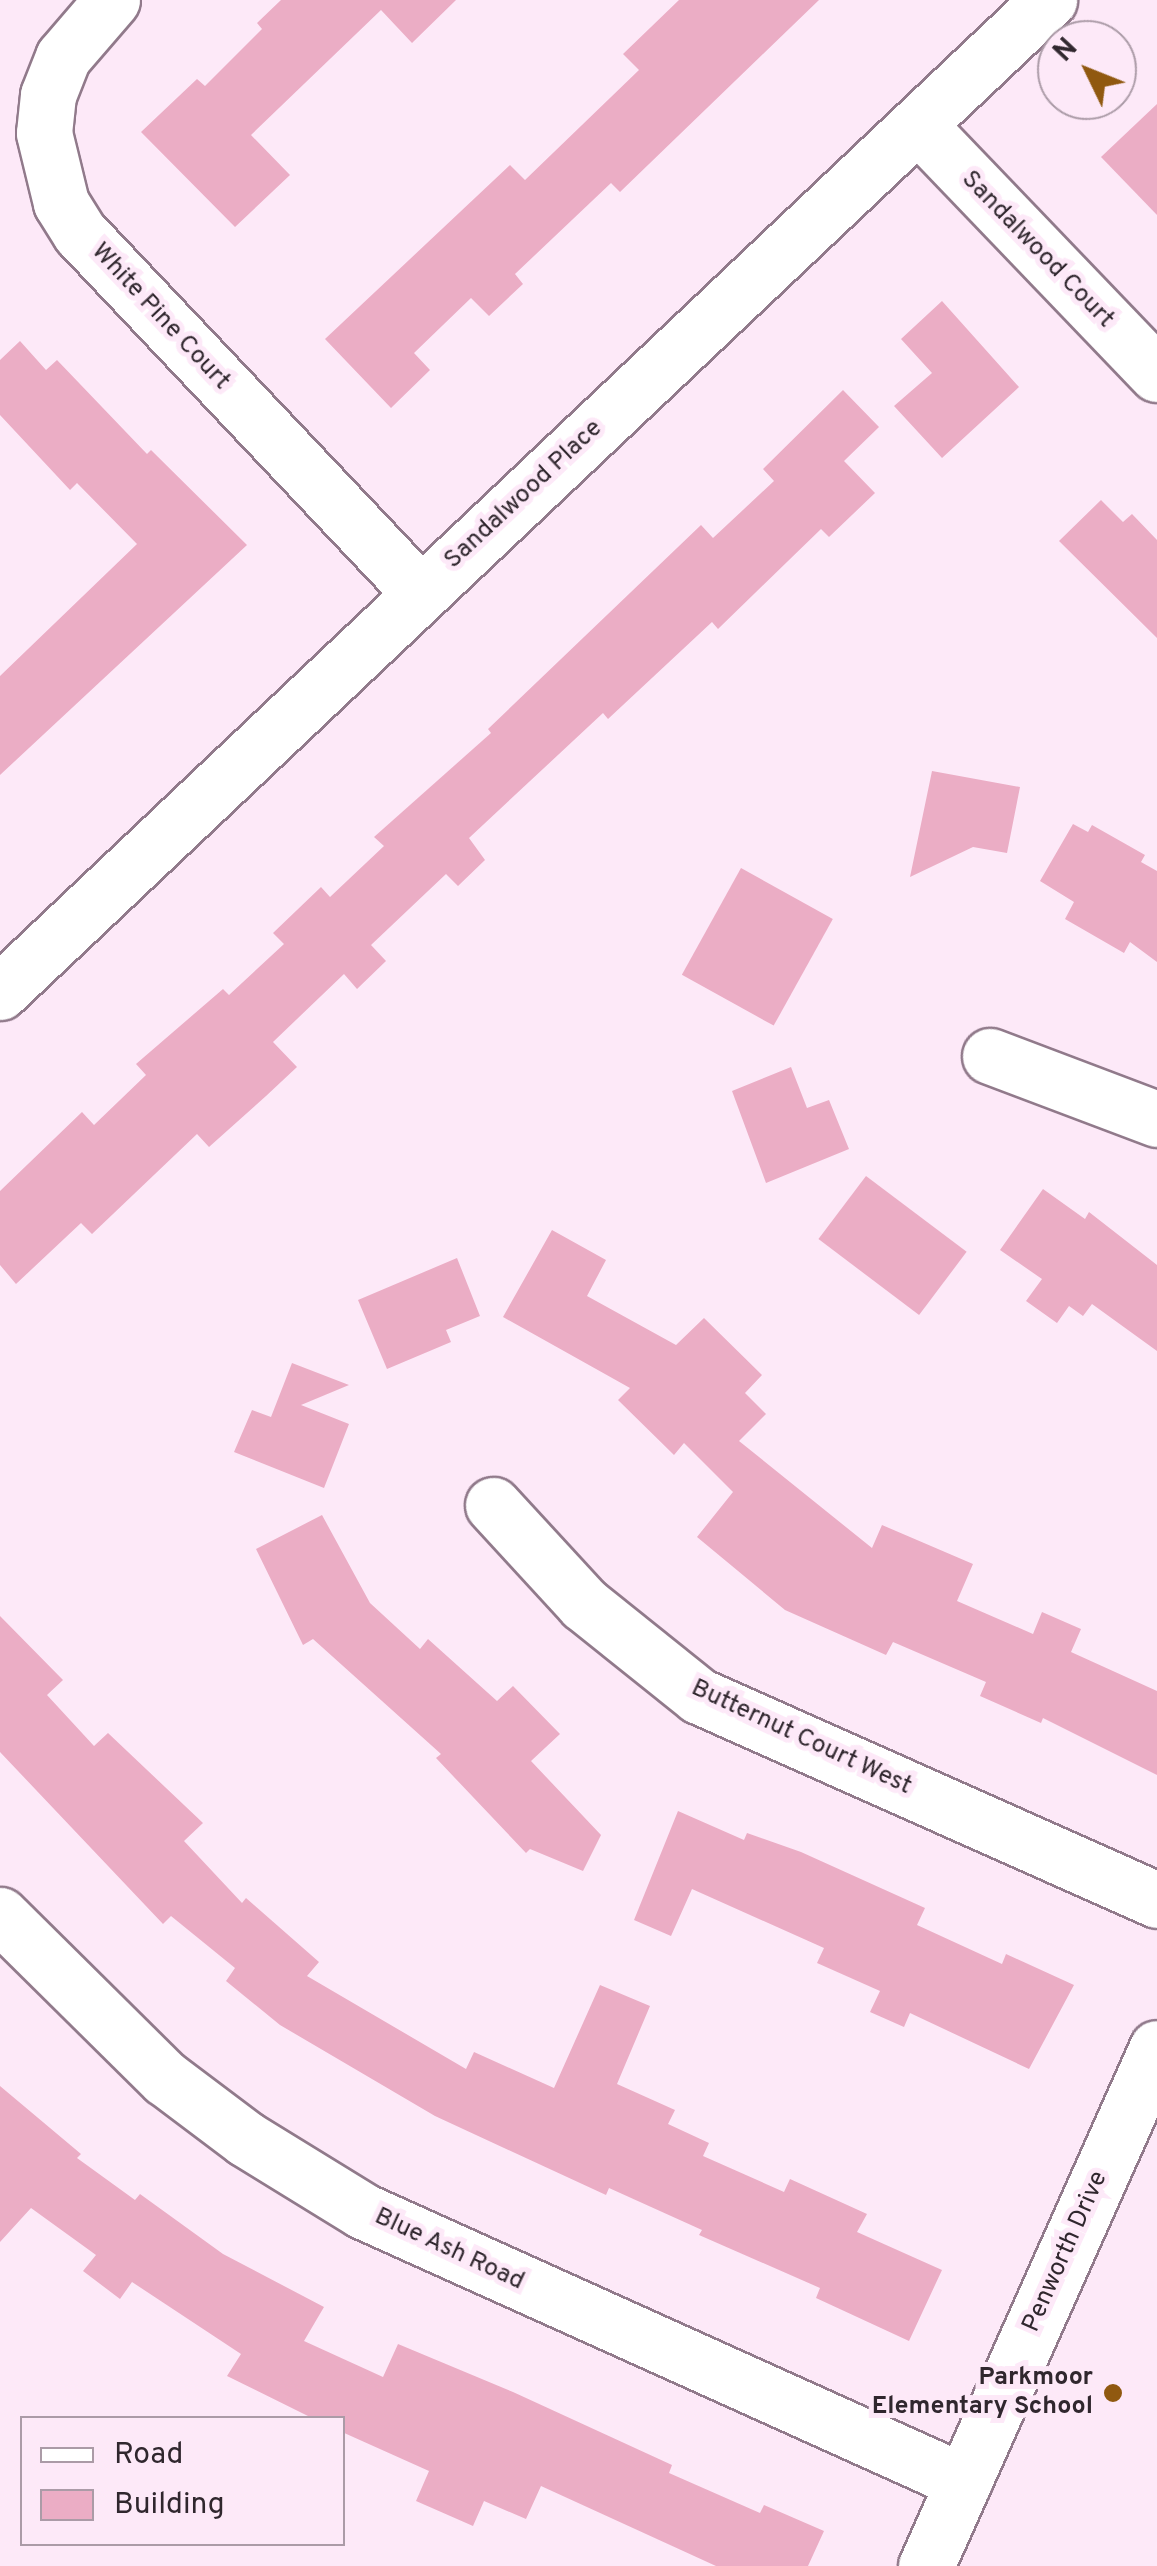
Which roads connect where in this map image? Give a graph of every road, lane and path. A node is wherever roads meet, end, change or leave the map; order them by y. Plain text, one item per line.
1 (112, 0) edge
2 (1049, 0) edge
3 (918, 125) junction
4 (1157, 374) edge
5 (420, 592) junction
6 (0, 992) edge
7 (990, 1056) dead end
8 (1157, 1119) edge
9 (493, 1505) dead end
10 (1157, 1900) edge
11 (0, 1914) edge
12 (1157, 2048) edge
13 (964, 2482) junction
14 (926, 2566) edge

1 - 5 street, White Pine Court
2 - 3 street, Sandalwood Place
3 - 4 street, Sandalwood Court
3 - 5 street, Sandalwood Place
5 - 6 street, Sandalwood Place
7 - 8 street
9 - 10 street, Butternut Court West
11 - 13 street, Blue Ash Road
12 - 13 street, Penworth Drive
13 - 14 street, Penworth Drive

